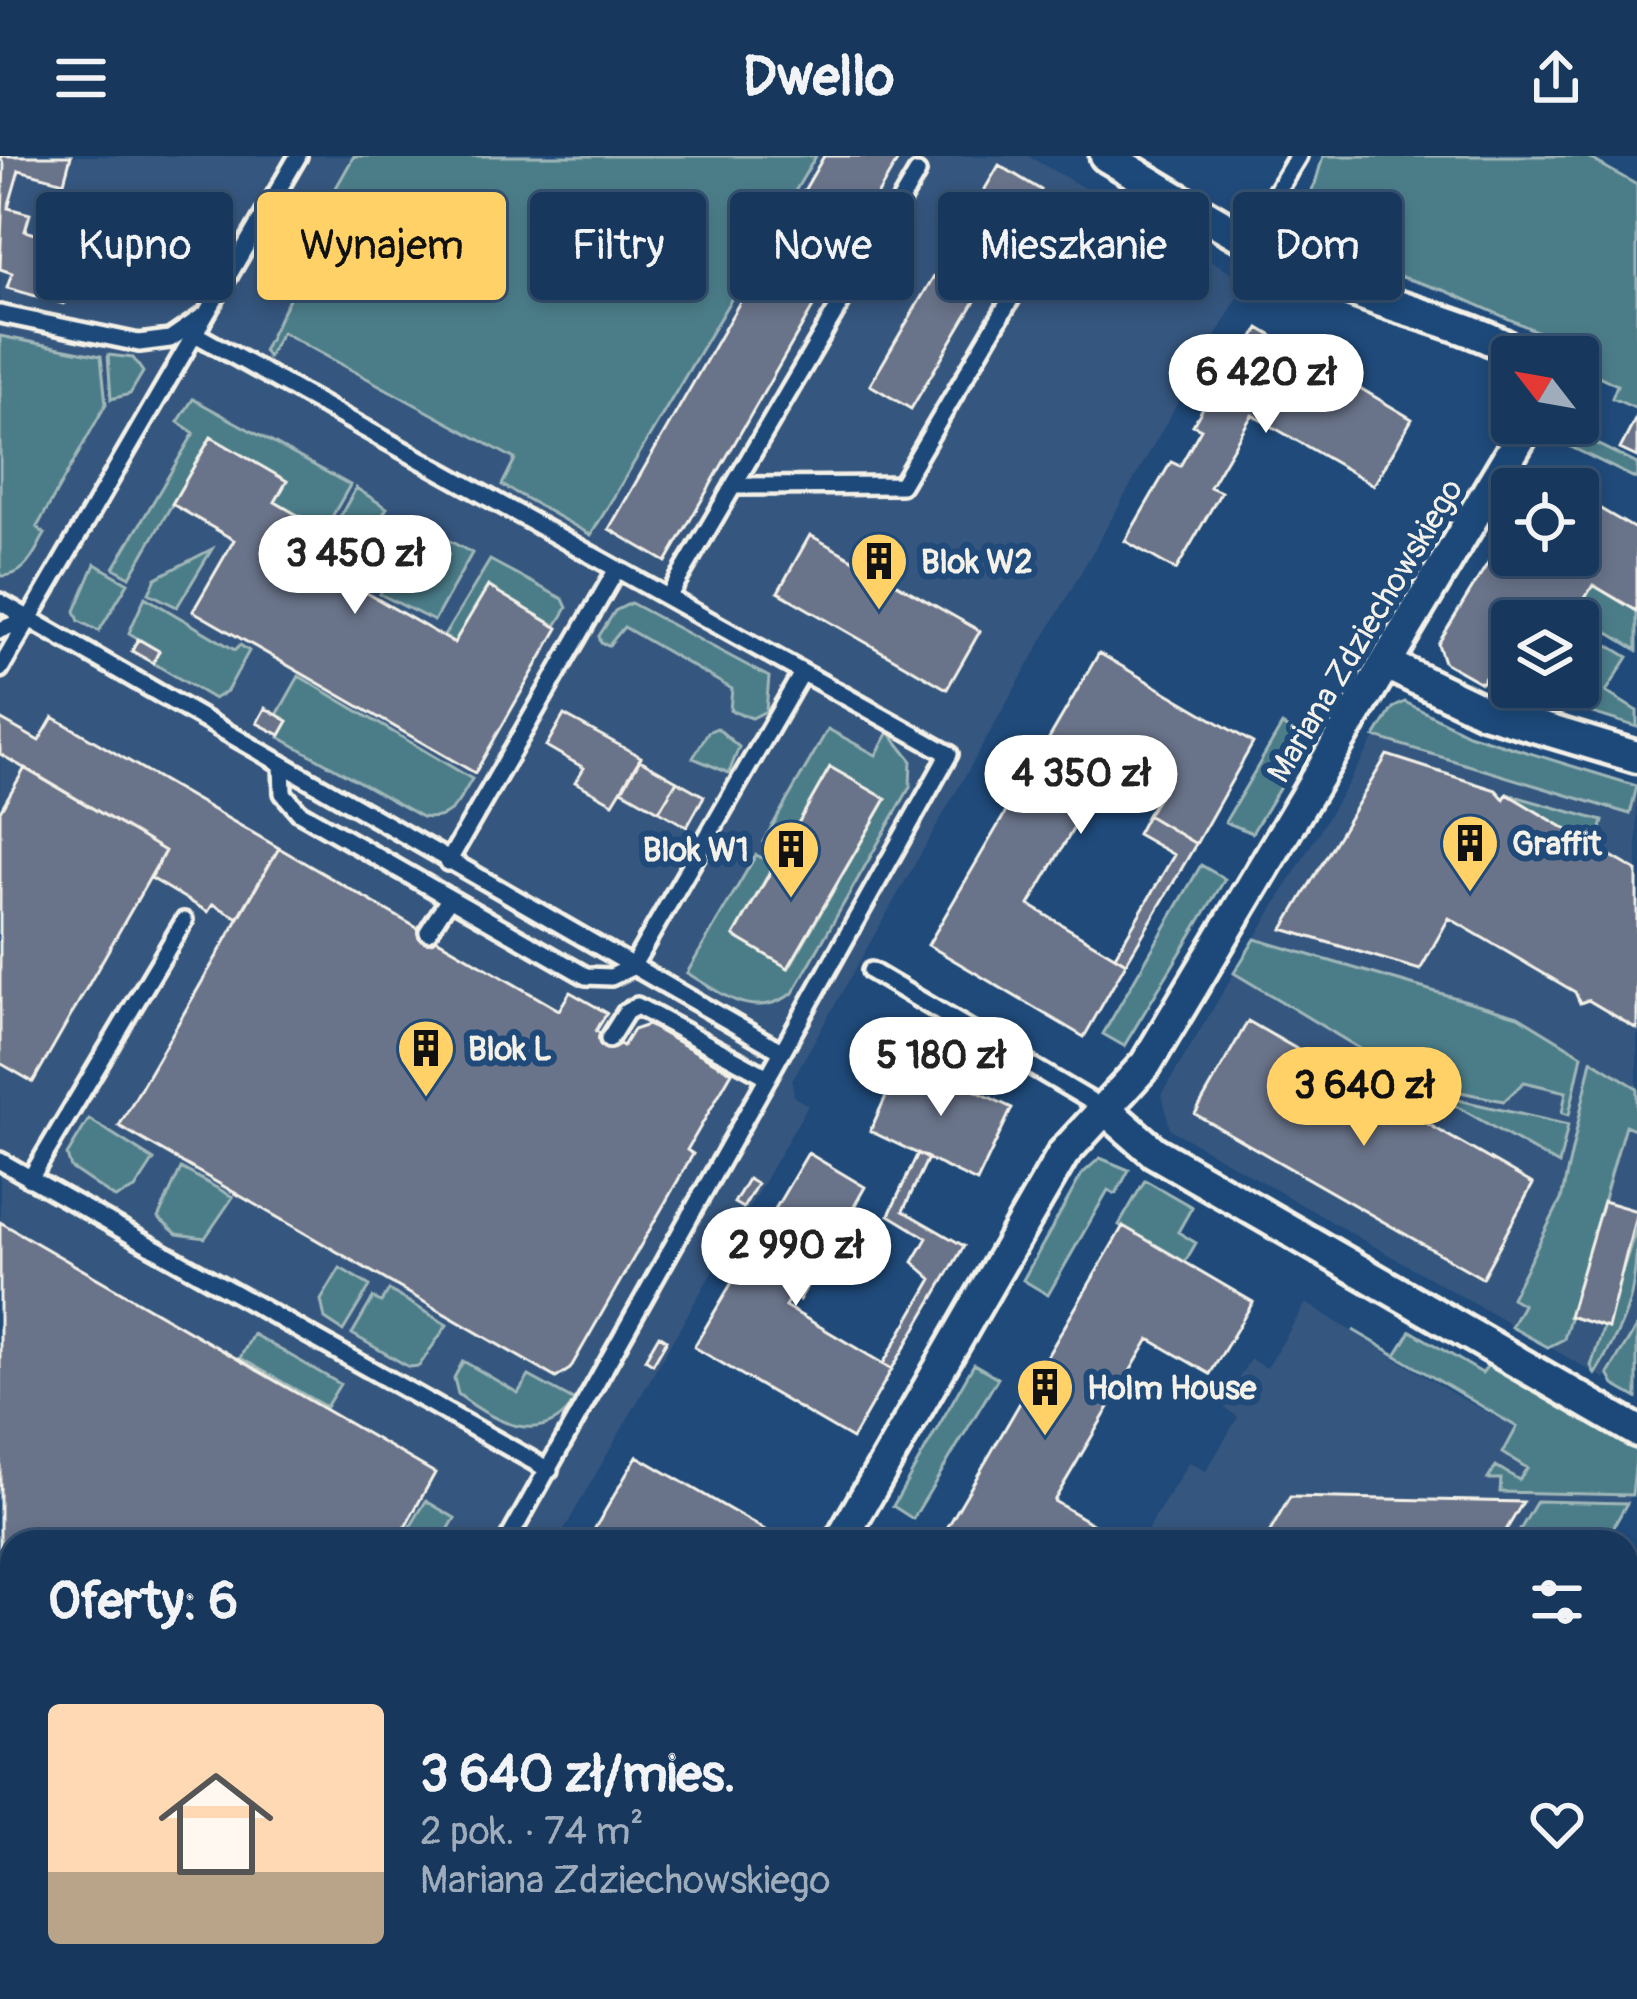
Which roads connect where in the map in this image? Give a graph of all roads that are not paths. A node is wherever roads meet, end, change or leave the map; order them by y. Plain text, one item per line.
1 (298, 156) edge
2 (1106, 156) edge
3 (1298, 156) edge
4 (917, 172) dead end
5 (1276, 192) edge
6 (1233, 232) edge
7 (1009, 300) edge
8 (1384, 300) edge
9 (208, 312) junction
10 (0, 314) edge
11 (195, 334) junction
12 (1491, 338) edge
13 (1516, 444) edge
14 (734, 486) junction
15 (617, 569) junction
16 (668, 597) junction
17 (0, 602) edge
18 (30, 618) junction
19 (0, 630) edge
20 (1386, 664) junction
21 (0, 669) edge
22 (802, 673) junction
23 (1637, 757) edge
24 (282, 764) junction
25 (448, 862) junction
26 (448, 899) junction
27 (184, 920) dead end
28 (428, 932) dead end
29 (632, 967) junction
30 (872, 971) dead end
31 (610, 1039) dead end
32 (782, 1051) junction
33 (768, 1077) junction
34 (1107, 1111) junction
35 (0, 1161) edge
36 (30, 1179) junction
37 (1637, 1431) edge
38 (549, 1471) junction
39 (513, 1530) edge
40 (847, 1530) edge

1 - 9 lane
2 - 6 street
3 - 5 lane
4 - 14 lane
7 - 14 lane
8 - 12 street
9 - 10 lane
9 - 11 lane
11 - 15 lane
11 - 18 lane
13 - 20 street, Mariana Zdziechowskiego
14 - 16 lane
15 - 16 lane
15 - 25 lane
16 - 22 lane
17 - 18 lane
18 - 19 lane
18 - 21 lane
18 - 24 lane
20 - 23 street
20 - 34 street, Mariana Zdziechowskiego
22 - 29 lane
22 - 32 lane
24 - 25 lane
24 - 26 lane
25 - 29 lane
26 - 28 lane
26 - 29 lane
27 - 36 lane
29 - 32 lane
30 - 34 lane
31 - 33 lane
32 - 33 lane
33 - 38 lane
34 - 37 street
34 - 40 street, Mariana Zdziechowskiego
35 - 36 lane
36 - 38 lane
38 - 39 lane

